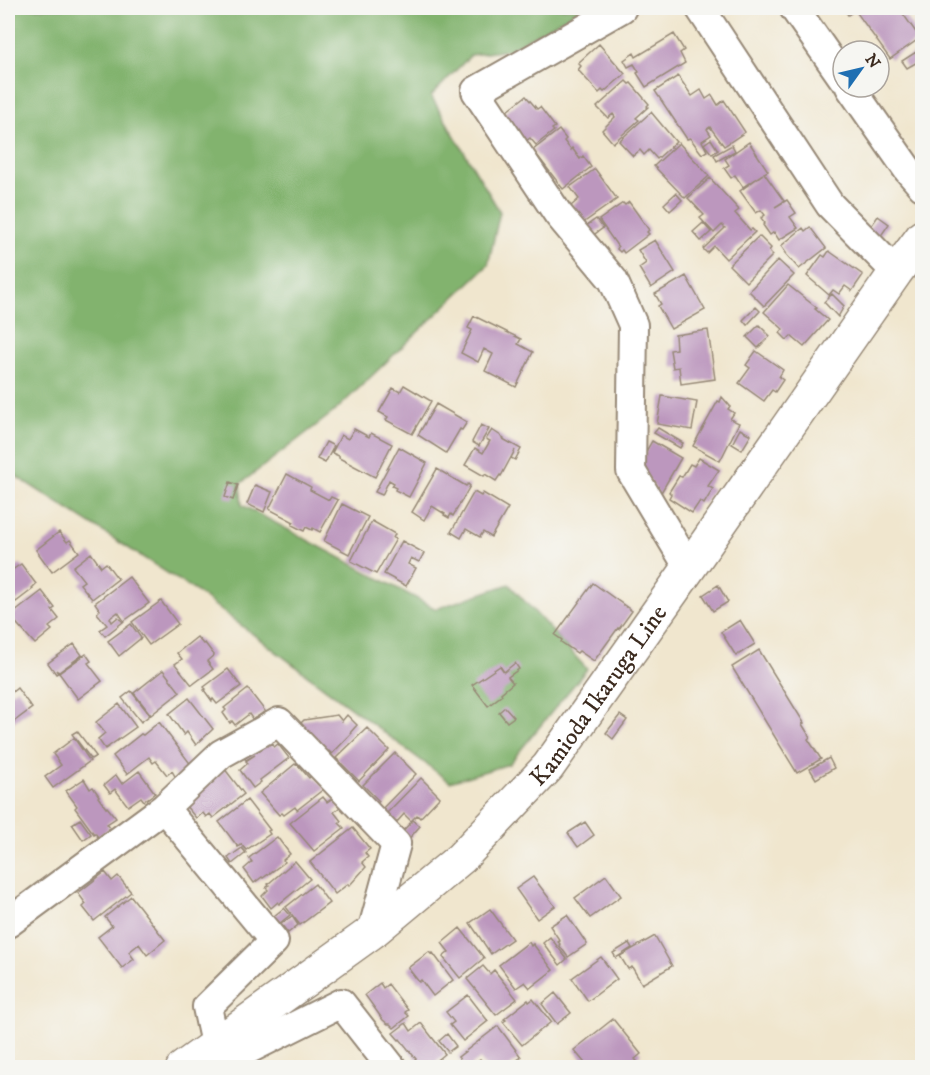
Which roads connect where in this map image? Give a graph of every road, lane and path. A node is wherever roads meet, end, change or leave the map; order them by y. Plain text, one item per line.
1 (622, 8) edge
2 (700, 8) edge
3 (794, 8) edge
4 (831, 61) edge
5 (858, 99) edge
6 (922, 186) edge
7 (922, 237) edge
8 (896, 272) junction
9 (689, 568) junction
10 (164, 808) junction
11 (8, 923) edge
12 (372, 932) junction
13 (215, 1044) junction
14 (183, 1068) edge
15 (392, 1068) edge

1 - 9 street
2 - 8 street
3 - 4 street
5 - 6 street
7 - 8 main road, Kamioda Ikaruga Line
8 - 9 main road, Kamioda Ikaruga Line
9 - 12 main road, Kamioda Ikaruga Line
10 - 11 street
10 - 12 street
10 - 13 street
12 - 13 main road, Kamioda Ikaruga Line
13 - 14 main road, Kamioda Ikaruga Line
13 - 15 street

